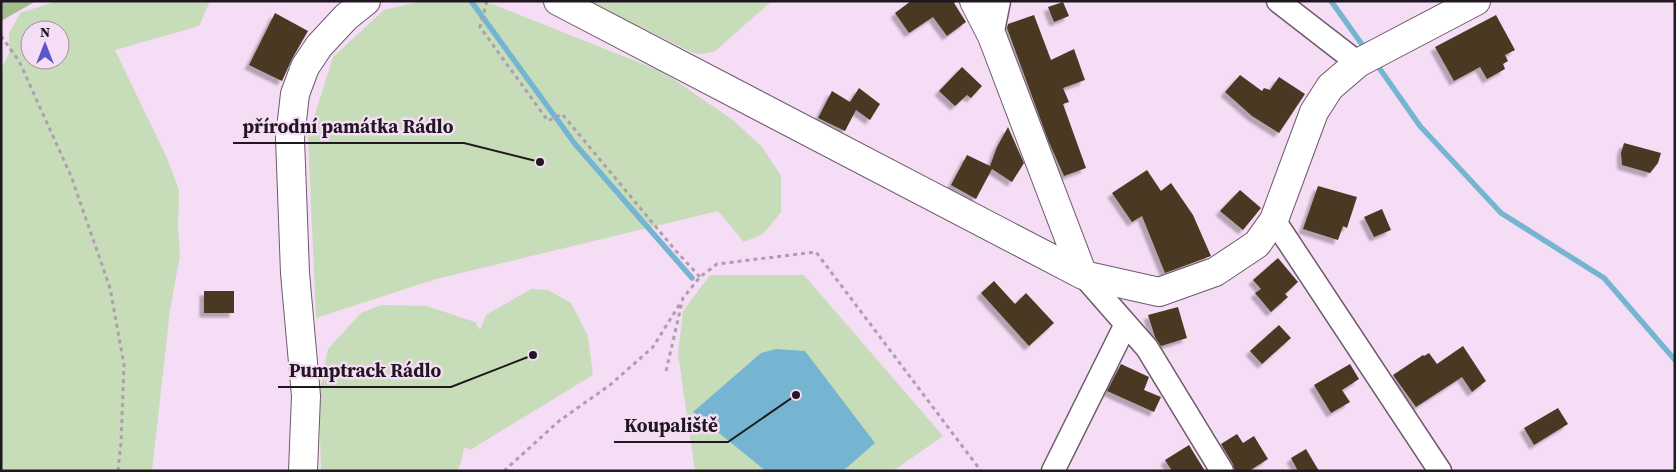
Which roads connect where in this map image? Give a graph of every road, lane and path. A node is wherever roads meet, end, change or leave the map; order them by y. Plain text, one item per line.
1 (366, 1) edge
2 (487, 1) edge
3 (558, 1) edge
4 (974, 1) edge
5 (1000, 1) edge
6 (1278, 1) edge
7 (1476, 1) edge
8 (1, 36) edge
9 (992, 36) junction
10 (1358, 63) junction
11 (1274, 220) junction
12 (1083, 274) junction
13 (700, 277) junction
14 (683, 298) junction
15 (1126, 324) junction
16 (666, 371) dead end
17 (118, 471) edge
18 (303, 471) edge
19 (504, 471) edge
20 (981, 471) edge
21 (1053, 471) edge
22 (1222, 471) edge
23 (1440, 471) edge

1 - 18 street
2 - 13 path
3 - 12 street
4 - 9 street
5 - 9 street
6 - 10 street
7 - 10 street
8 - 17 path
9 - 12 street
10 - 11 street
11 - 12 street
11 - 23 street
12 - 15 street
13 - 14 path
13 - 20 path
14 - 16 path
14 - 19 path
15 - 21 street
15 - 22 street

